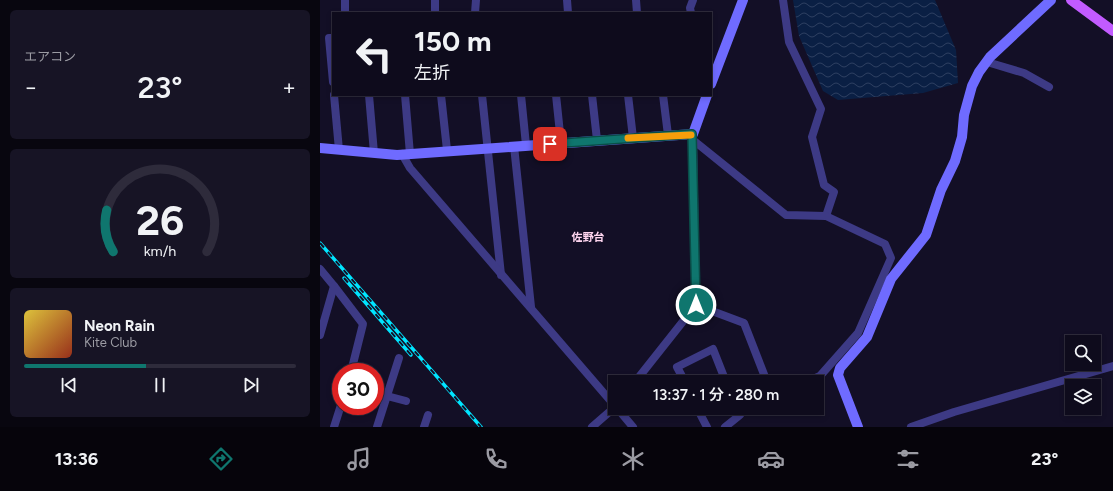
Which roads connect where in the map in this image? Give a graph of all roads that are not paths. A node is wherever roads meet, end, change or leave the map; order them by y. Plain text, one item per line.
1 (345, 0) edge
2 (435, 0) edge
3 (476, 0) edge
4 (567, 0) edge
5 (636, 0) edge
6 (693, 0) edge
7 (743, 0) edge
8 (783, 0) edge
9 (1050, 0) edge
10 (1071, 0) edge
11 (345, 12) edge
12 (435, 12) edge
13 (476, 12) edge
14 (568, 12) edge
15 (637, 12) edge
16 (690, 12) edge
17 (1113, 31) edge
18 (332, 38) edge
19 (986, 62) junction
20 (332, 71) edge
21 (712, 81) edge
22 (1049, 87) dead end
23 (334, 96) edge
24 (369, 96) edge
25 (404, 96) edge
26 (441, 96) edge
27 (482, 96) edge
28 (521, 96) edge
29 (556, 96) edge
30 (592, 96) edge
31 (628, 96) edge
32 (663, 96) edge
33 (705, 96) edge
34 (668, 136) junction
35 (693, 137) junction
36 (633, 138) junction
37 (597, 140) junction
38 (561, 143) junction
39 (526, 145) junction
40 (514, 146) junction
41 (320, 148) edge
42 (488, 148) junction
43 (339, 150) junction
44 (446, 150) junction
45 (374, 153) junction
46 (406, 154) junction
47 (826, 216) junction
48 (320, 269) edge
49 (501, 274) junction
50 (334, 286) junction
51 (696, 305) junction
52 (531, 307) junction
53 (320, 335) edge
54 (399, 358) dead end
55 (353, 363) edge
56 (1113, 366) edge
57 (641, 375) edge
58 (681, 375) edge
59 (723, 375) edge
60 (764, 375) edge
61 (821, 375) edge
62 (387, 396) junction
63 (608, 398) edge
64 (406, 402) dead end
65 (608, 414) edge
66 (338, 415) edge
67 (428, 415) dead end
68 (623, 415) edge
69 (700, 415) edge
70 (740, 415) edge
71 (334, 427) edge
72 (377, 427) edge
73 (424, 427) edge
74 (592, 427) edge
75 (633, 427) edge
76 (706, 427) edge
77 (725, 427) edge
78 (858, 427) edge
79 (911, 427) edge

1 - 11 street
2 - 12 street
3 - 13 street
4 - 14 street
5 - 15 street
6 - 16 street
7 - 21 street
8 - 47 street
9 - 19 street
10 - 17 main road
18 - 20 street
19 - 22 street
19 - 78 street
23 - 43 street
24 - 45 street
25 - 46 street
26 - 44 street
27 - 42 street
28 - 39 street
29 - 38 street
30 - 37 street
31 - 36 street
32 - 34 street
33 - 35 street
34 - 35 street
34 - 36 street
35 - 47 street
35 - 51 street
36 - 37 street
37 - 38 street
38 - 39 street
39 - 40 street
40 - 42 street
40 - 52 street
41 - 43 street
42 - 44 street
42 - 49 street
43 - 45 street
44 - 46 street
45 - 46 street
46 - 49 street
47 - 61 street
48 - 50 street
49 - 52 street
50 - 53 street
50 - 55 street
51 - 57 street
51 - 60 street
52 - 63 street
54 - 62 street
56 - 79 street
58 - 59 street
62 - 64 street
62 - 72 street
65 - 74 street
66 - 71 street
67 - 73 street
68 - 75 street
69 - 76 street
70 - 77 street

